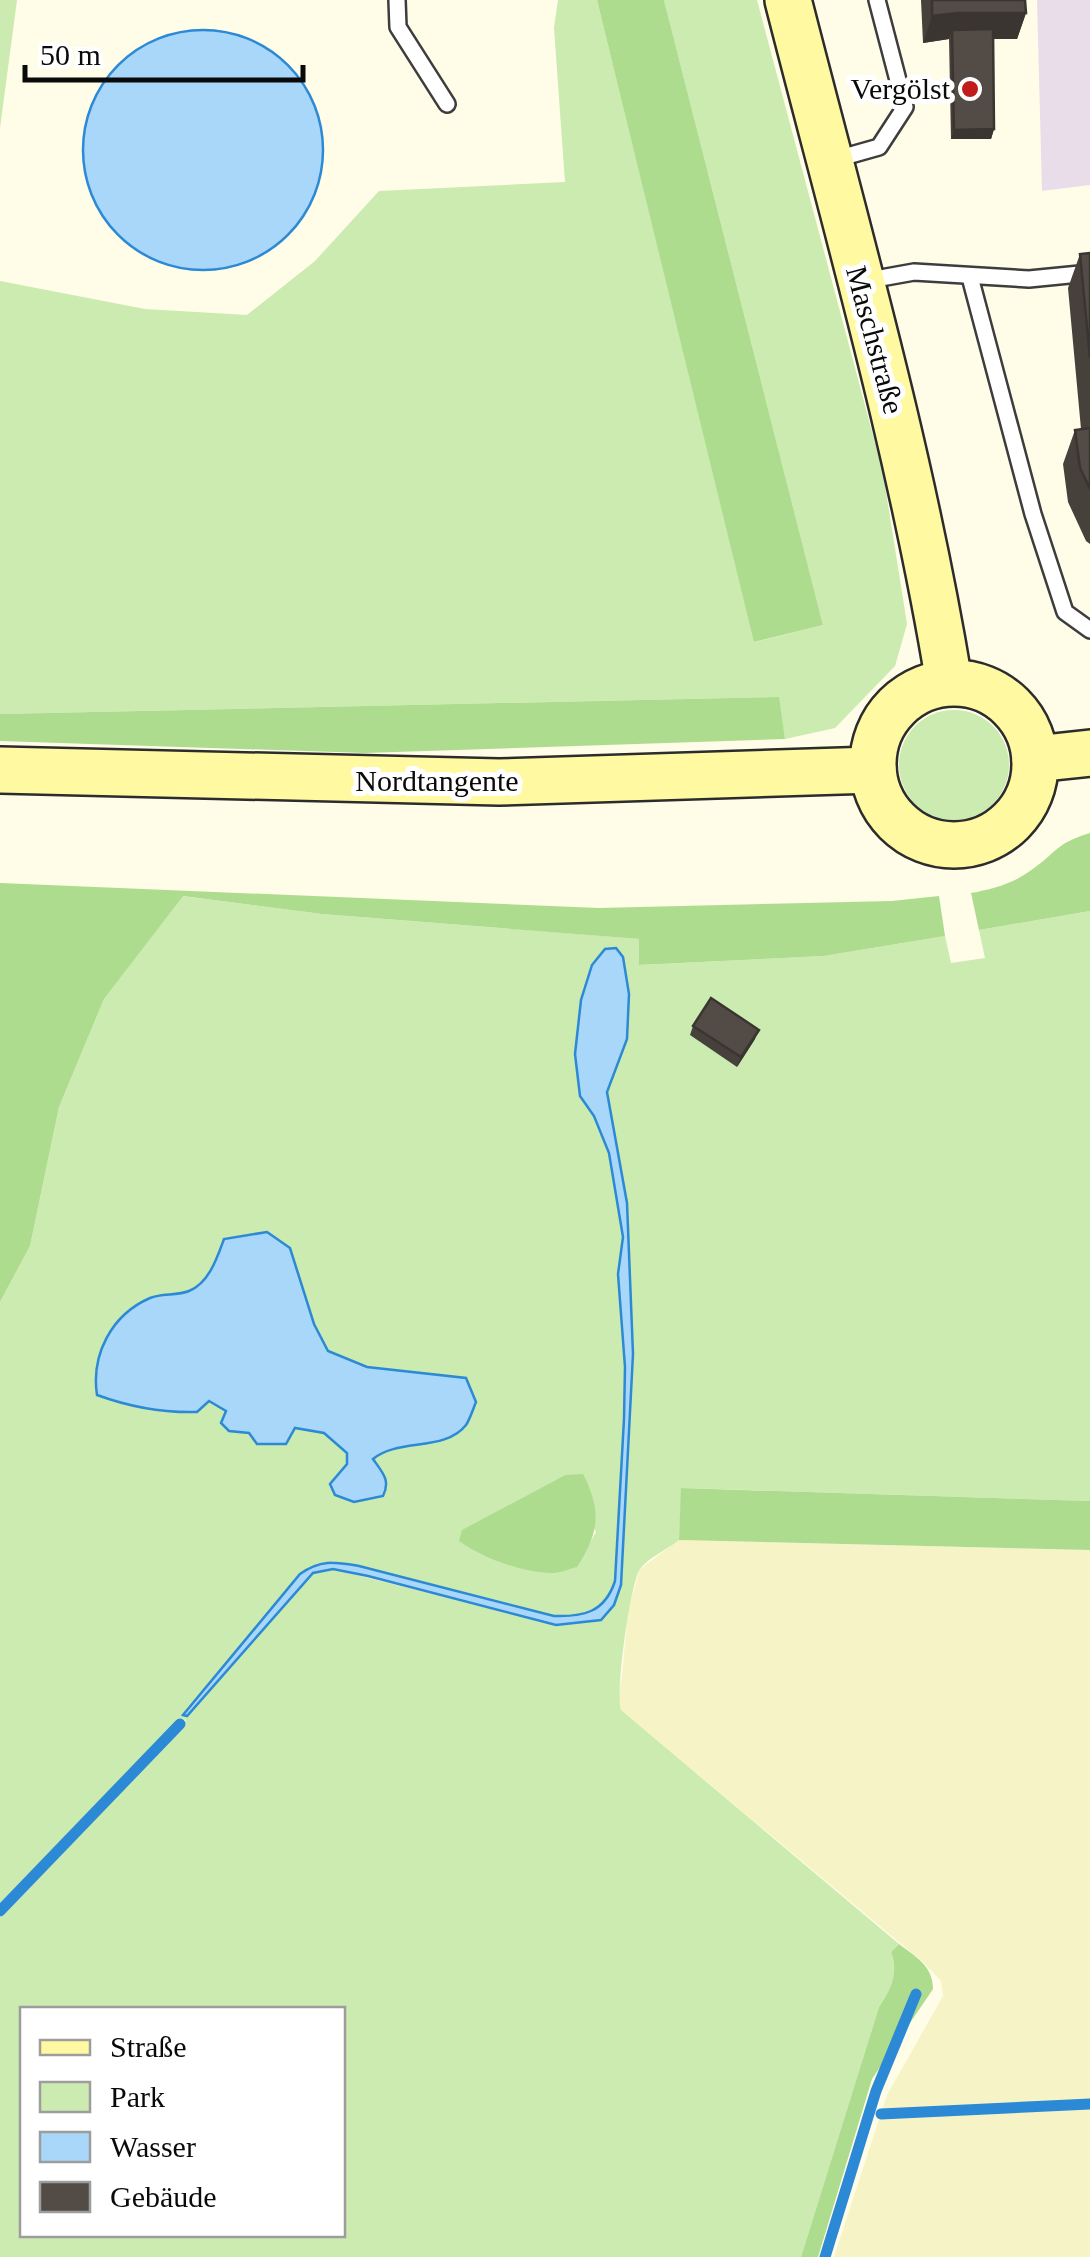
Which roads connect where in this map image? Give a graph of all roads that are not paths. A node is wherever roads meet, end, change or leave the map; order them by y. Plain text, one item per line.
1 (397, 0) edge
2 (788, 0) edge
3 (877, 0) edge
4 (447, 104) dead end
5 (829, 161) junction
6 (1090, 273) edge
7 (970, 276) junction
8 (860, 282) junction
9 (1090, 630) edge
10 (949, 682) junction
11 (1090, 753) edge
12 (1035, 759) junction
13 (0, 770) edge
14 (873, 770) junction

1 - 4 lane
2 - 5 street, Maschstraße
3 - 5 lane
5 - 8 street, Maschstraße
6 - 7 lane
7 - 8 lane
7 - 9 lane
8 - 10 street, Maschstraße
10 - 12 street
10 - 14 street
11 - 12 street
12 - 14 street
13 - 14 street, Nordtangente

